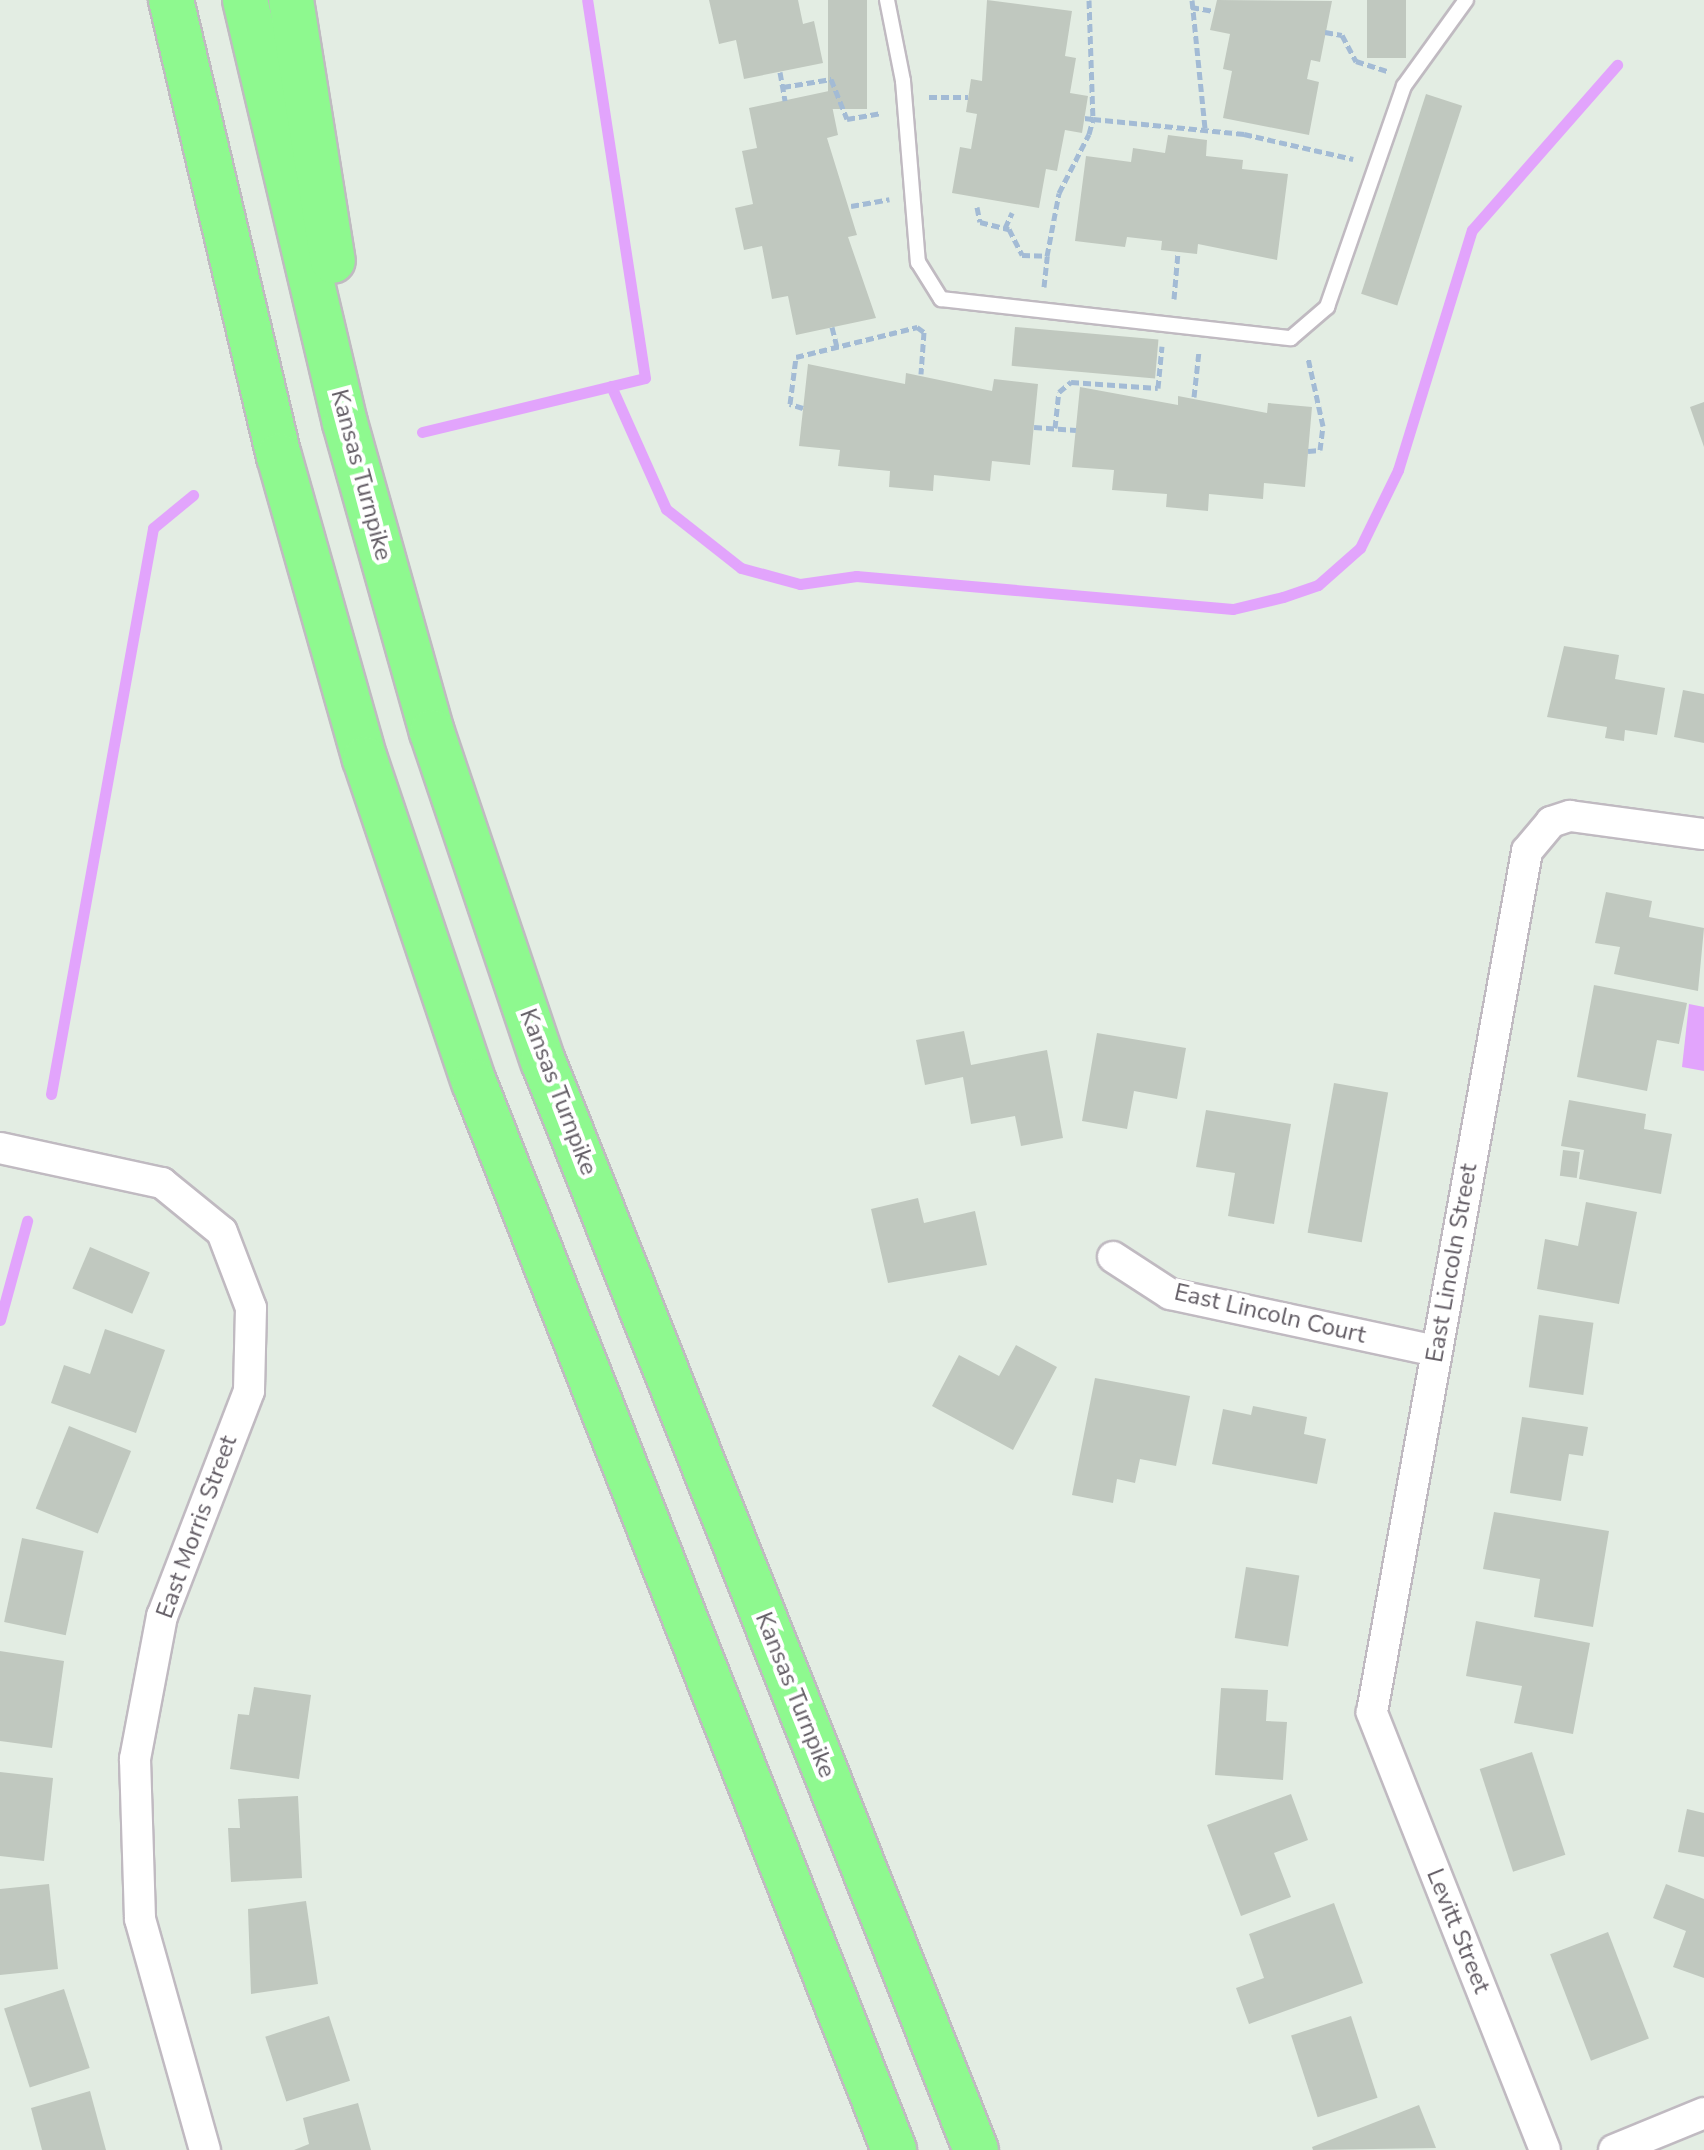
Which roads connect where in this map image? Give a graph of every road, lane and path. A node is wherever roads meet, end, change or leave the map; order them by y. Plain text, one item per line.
1 (171, 0) edge
2 (245, 0) edge
3 (291, 0) edge
4 (887, 0) edge
5 (1089, 0) edge
6 (1466, 0) edge
7 (1192, 4) edge
8 (1214, 11) dead end
9 (1325, 32) dead end
10 (780, 72) dead end
11 (1411, 77) junction
12 (783, 87) junction
13 (968, 97) dead end
14 (785, 101) dead end
15 (904, 104) junction
16 (1084, 118) dead end
17 (1093, 119) junction
18 (1190, 129) junction
19 (1205, 129) junction
20 (1188, 138) dead end
21 (1376, 167) junction
22 (912, 195) junction
23 (851, 206) dead end
24 (977, 207) dead end
25 (1012, 213) dead end
26 (1005, 228) junction
27 (1178, 252) dead end
28 (1168, 324) junction
29 (832, 327) dead end
30 (1201, 327) junction
31 (1299, 331) junction
32 (837, 347) junction
33 (921, 374) dead end
34 (1194, 397) dead end
35 (803, 408) dead end
36 (345, 423) junction
37 (1034, 427) dead end
38 (1055, 428) junction
39 (1076, 430) dead end
40 (1308, 451) dead end
41 (1704, 834) edge
42 (0, 1148) edge
43 (1113, 1257) dead end
44 (1436, 1351) junction
45 (1372, 1712) joint
46 (1704, 2113) edge
47 (205, 2150) edge
48 (894, 2150) edge
49 (976, 2150) edge
50 (1545, 2150) edge
51 (1614, 2150) edge

1 - 48 highway
2 - 36 highway, Kansas Turnpike
3 - 36 highway
4 - 15 lane
5 - 17 path
6 - 11 lane
7 - 8 path
7 - 19 path
9 - 11 path
10 - 12 path
11 - 21 lane
12 - 14 path
12 - 15 path
13 - 15 path
15 - 22 lane
16 - 17 path
17 - 18 path
17 - 26 path
18 - 19 path
18 - 20 path
19 - 21 path
21 - 31 lane
22 - 23 path
22 - 28 lane
24 - 26 path
25 - 26 path
27 - 28 path
28 - 30 lane
28 - 38 path
29 - 32 path
30 - 31 lane
30 - 34 path
31 - 40 path
32 - 33 path
32 - 35 path
36 - 49 highway, Kansas Turnpike
37 - 38 path
38 - 39 path
41 - 44 street, East Lincoln Street
42 - 47 street, East Morris Street
43 - 44 street, East Lincoln Court
44 - 45 street, East Lincoln Street
45 - 50 street, Levitt Street
46 - 51 street

